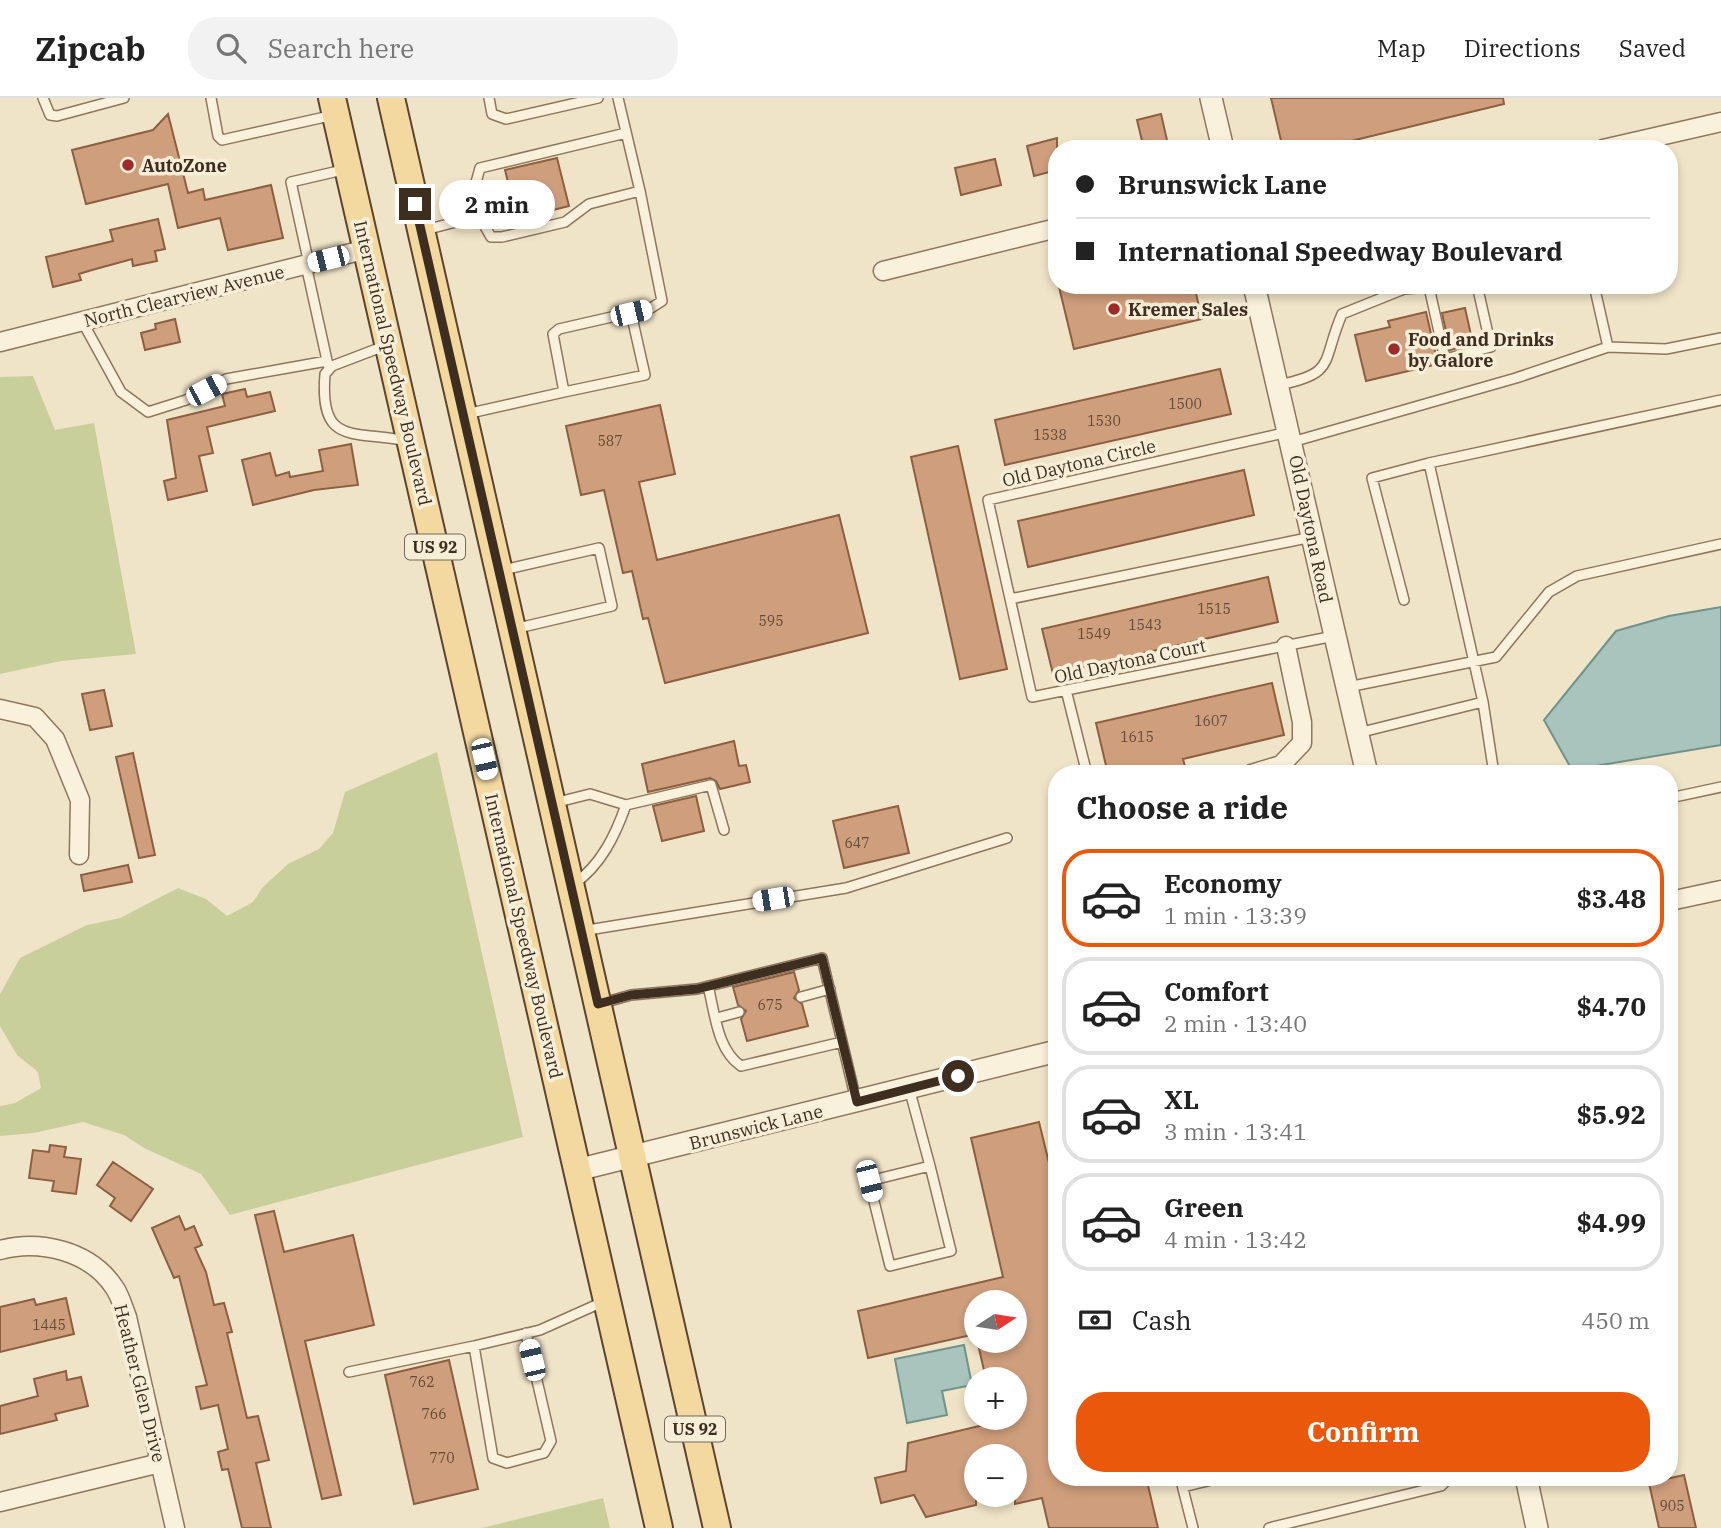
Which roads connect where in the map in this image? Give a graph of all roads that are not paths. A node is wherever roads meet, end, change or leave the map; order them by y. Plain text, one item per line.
1 (43, 98) edge
2 (124, 98) edge
3 (211, 98) edge
4 (391, 98) edge
5 (489, 98) edge
6 (598, 98) edge
7 (618, 98) edge
8 (1211, 98) edge
9 (334, 107) edge
10 (1721, 121) edge
11 (626, 133) junction
12 (1221, 140) edge
13 (1641, 140) edge
14 (348, 169) junction
15 (640, 191) junction
16 (479, 216) junction
17 (1048, 230) edge
18 (421, 231) junction
19 (367, 249) junction
20 (307, 264) junction
21 (883, 271) dead end
22 (1256, 294) edge
23 (1387, 294) edge
24 (1431, 294) edge
25 (1479, 294) edge
26 (1596, 294) edge
27 (631, 313) junction
28 (82, 321) junction
29 (1721, 338) edge
30 (0, 342) edge
31 (389, 345) junction
32 (1608, 347) junction
33 (328, 366) junction
34 (1279, 385) junction
35 (564, 392) junction
36 (1721, 400) edge
37 (463, 415) junction
38 (1291, 437) junction
39 (411, 442) junction
40 (1429, 463) junction
41 (1312, 537) junction
42 (1721, 544) edge
43 (499, 571) junction
44 (1010, 599) junction
45 (1404, 600) dead end
46 (512, 629) junction
47 (1334, 636) junction
48 (1286, 646) junction
49 (1474, 660) junction
50 (1347, 688) junction
51 (1066, 690) junction
52 (1483, 702) junction
53 (0, 709) edge
54 (1357, 733) junction
55 (1085, 765) edge
56 (1281, 765) edge
57 (1365, 765) edge
58 (1493, 765) edge
59 (1721, 787) edge
60 (1678, 796) edge
61 (552, 804) junction
62 (626, 805) junction
63 (724, 830) dead end
64 (1007, 838) dead end
65 (79, 855) dead end
66 (571, 886) junction
67 (1721, 890) edge
68 (1678, 899) edge
69 (581, 931) junction
70 (708, 986) junction
71 (830, 989) junction
72 (801, 997) dead end
73 (598, 1004) junction
74 (740, 1012) dead end
75 (716, 1018) junction
76 (842, 1042) junction
77 (1048, 1053) edge
78 (909, 1088) junction
79 (857, 1102) junction
80 (633, 1158) junction
81 (930, 1166) junction
82 (577, 1170) junction
83 (0, 1250) edge
84 (607, 1301) junction
85 (526, 1333) junction
86 (474, 1346) junction
87 (349, 1372) dead end
88 (160, 1463) junction
89 (1190, 1486) edge
90 (1441, 1486) edge
91 (1528, 1486) edge
92 (1182, 1488) joint
93 (0, 1502) edge
94 (175, 1528) edge
95 (659, 1528) edge
96 (718, 1528) edge
97 (1194, 1528) edge
98 (1269, 1528) edge
99 (1537, 1528) edge

1 - 2 lane
3 - 9 lane
4 - 18 main road, US 92
5 - 6 lane
7 - 11 lane
8 - 12 street
9 - 14 main road, International Speedway Boulevard / US 92
10 - 13 street
11 - 15 lane
11 - 16 lane
14 - 19 main road, International Speedway Boulevard / US 92
14 - 20 lane
15 - 16 lane
15 - 27 lane
16 - 18 lane
17 - 21 street
18 - 37 main road, US 92
19 - 20 street, North Clearview Avenue
19 - 31 main road, International Speedway Boulevard / US 92
20 - 28 street, North Clearview Avenue
20 - 33 lane
22 - 34 street, Old Daytona Road
23 - 34 lane
24 - 25 lane
26 - 32 lane
27 - 35 lane
27 - 35 lane
28 - 30 street, North Clearview Avenue
28 - 33 lane
29 - 32 lane
31 - 33 lane
31 - 39 main road, International Speedway Boulevard / US 92
32 - 38 lane
33 - 39 lane
34 - 38 street, Old Daytona Road
35 - 37 lane
36 - 40 lane
37 - 43 main road, US 92
38 - 41 street, Old Daytona Road
38 - 44 lane, Old Daytona Circle
39 - 82 main road, International Speedway Boulevard / US 92
40 - 45 lane
40 - 49 lane
41 - 44 lane
41 - 47 street, Old Daytona Road
42 - 49 lane
43 - 46 main road, US 92
43 - 46 lane
44 - 51 lane, Old Daytona Court
46 - 61 main road, US 92
47 - 48 lane, Old Daytona Court
47 - 50 street, Old Daytona Road
48 - 51 lane, Old Daytona Court
48 - 56 street
49 - 50 lane
49 - 52 lane
50 - 54 street, Old Daytona Road
51 - 55 lane
52 - 54 lane
52 - 58 lane
53 - 65 street
54 - 57 street, Old Daytona Road
59 - 60 lane
61 - 62 lane
61 - 66 main road, US 92
62 - 63 lane
62 - 66 lane
64 - 69 lane
66 - 69 main road, US 92
67 - 68 street
69 - 73 main road, US 92
70 - 71 lane
70 - 73 lane
70 - 75 lane
71 - 72 lane
71 - 76 lane
73 - 80 main road, US 92
74 - 75 lane
75 - 76 lane
76 - 79 lane
77 - 78 street, Brunswick Lane
78 - 79 street, Brunswick Lane
78 - 81 lane
79 - 80 street, Brunswick Lane
80 - 82 street, Brunswick Lane
80 - 96 main road, US 92
81 - 81 lane
82 - 84 main road, International Speedway Boulevard / US 92
83 - 88 street, Heather Glen Drive
84 - 85 lane
84 - 95 main road, International Speedway Boulevard / US 92
85 - 86 lane
85 - 86 lane
86 - 87 lane
88 - 93 street
88 - 94 street, Heather Glen Drive
89 - 92 lane
90 - 98 lane
91 - 99 street
92 - 97 lane

